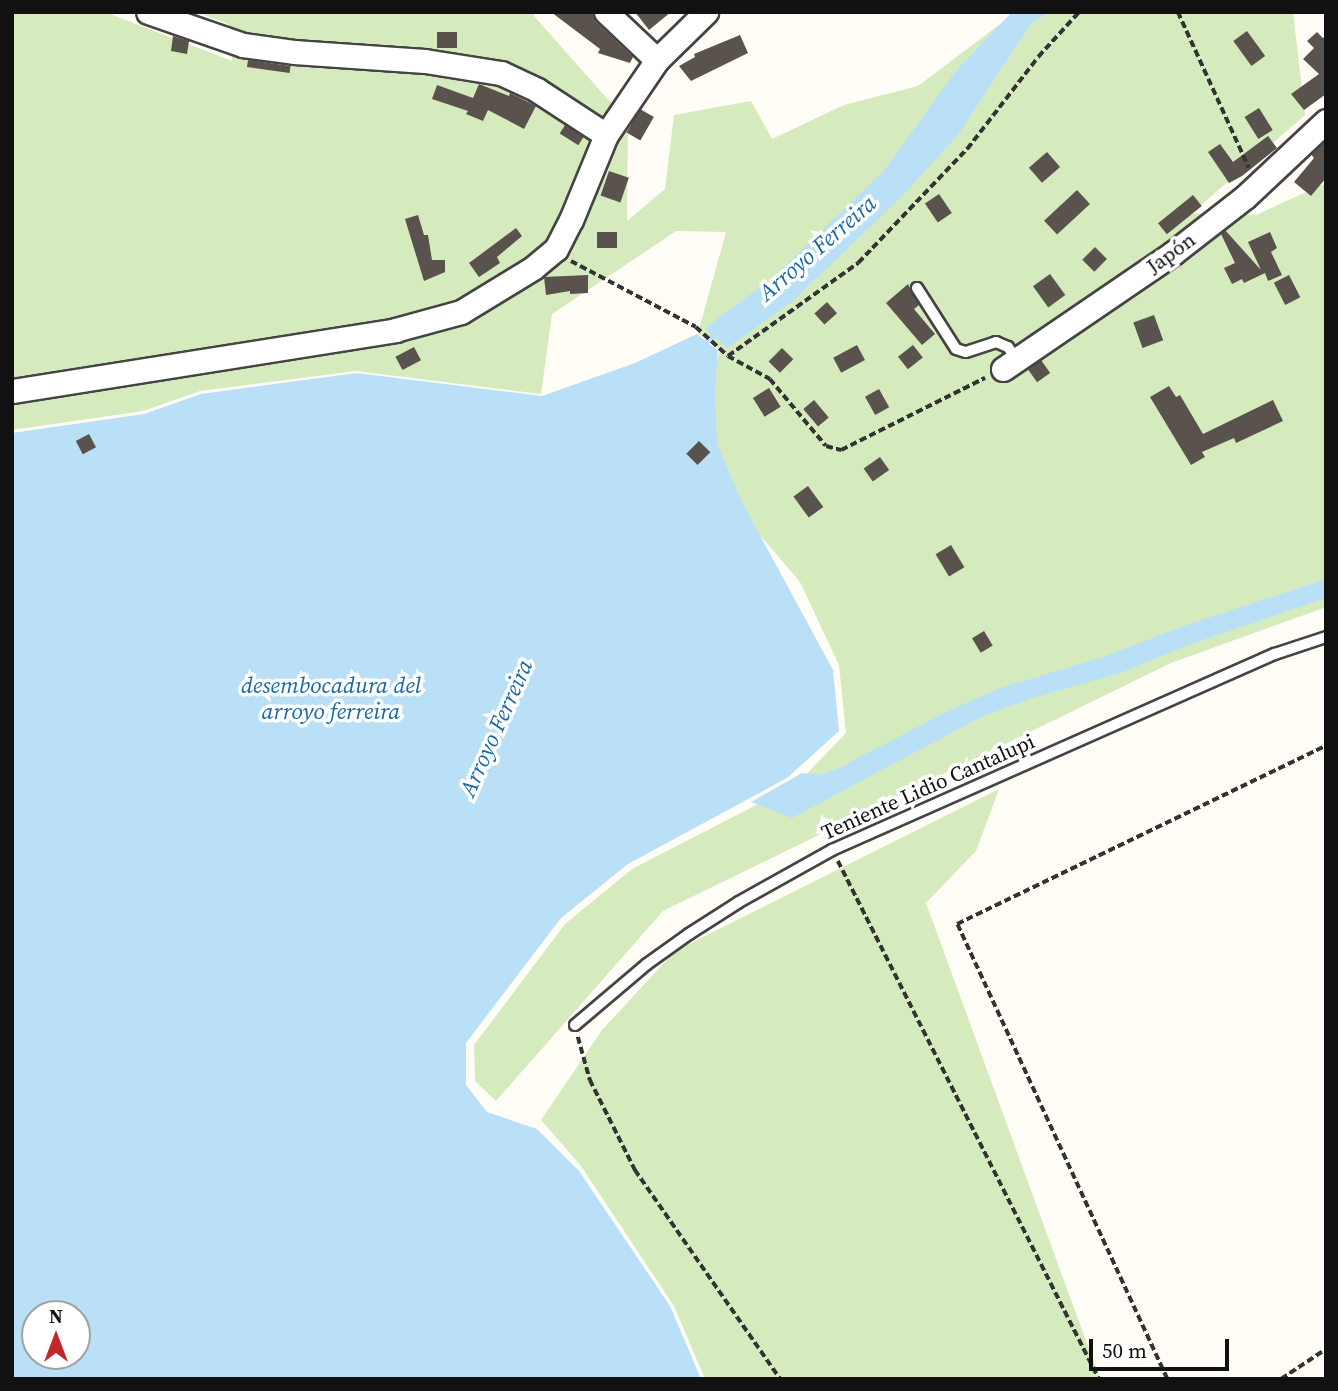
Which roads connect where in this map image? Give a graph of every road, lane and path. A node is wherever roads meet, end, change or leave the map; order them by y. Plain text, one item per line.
1 (148, 12) edge
2 (606, 12) edge
3 (706, 12) edge
4 (1079, 12) edge
5 (1178, 12) edge
6 (657, 60) junction
7 (1326, 121) edge
8 (606, 135) junction
9 (1257, 186) junction
10 (556, 249) junction
11 (917, 288) dead end
12 (726, 354) junction
13 (1010, 364) junction
14 (12, 391) edge
15 (1326, 637) edge
16 (1326, 746) edge
17 (832, 850) junction
18 (575, 1025) joint
19 (1326, 1349) edge
20 (780, 1379) edge
21 (1099, 1379) edge
22 (1167, 1379) edge
23 (1281, 1379) edge

1 - 8 street
2 - 6 street
3 - 6 street
4 - 12 path
5 - 9 path
6 - 8 street
7 - 9 street, Japón
8 - 10 street
9 - 13 street, Japón
10 - 12 path
10 - 14 street
11 - 13 lane
12 - 13 path
15 - 17 lane, Teniente Lidio Cantalupi
16 - 22 path
17 - 18 lane, Teniente Lidio Cantalupi
17 - 21 path
18 - 20 path
19 - 23 path

